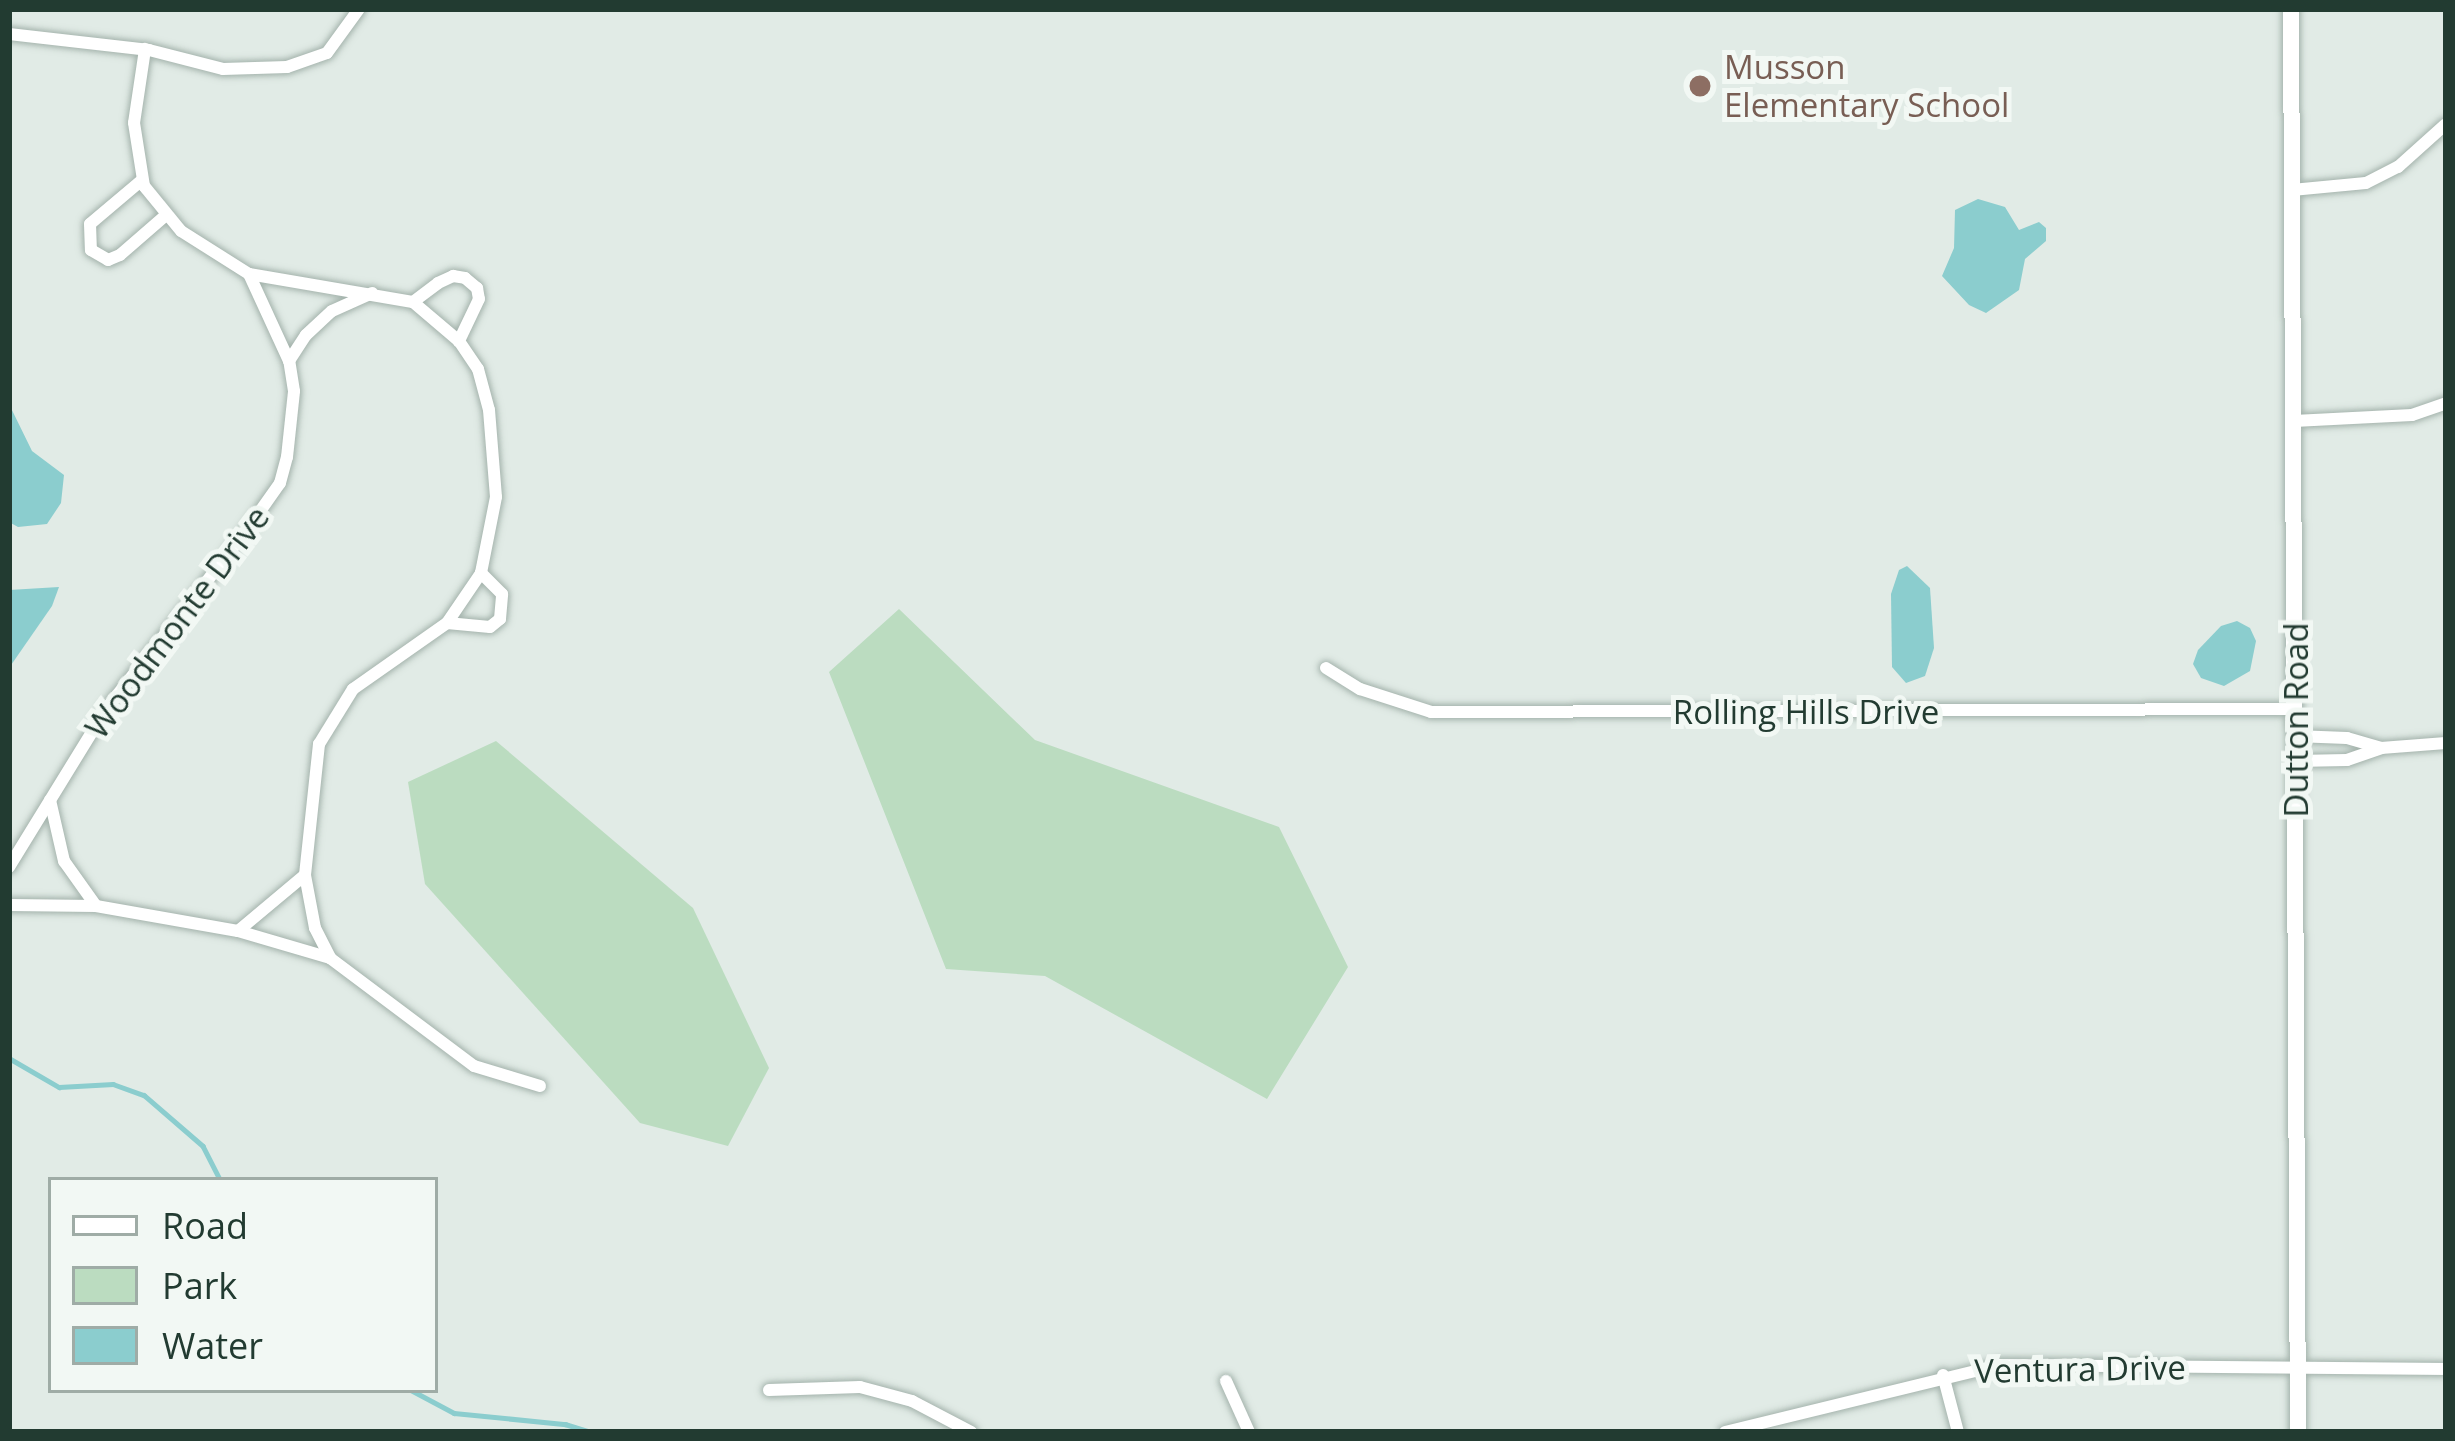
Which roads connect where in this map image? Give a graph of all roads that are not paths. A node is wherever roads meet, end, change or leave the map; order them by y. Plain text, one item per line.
1 (358, 9) edge
2 (2291, 9) edge
3 (9, 34) edge
4 (145, 49) junction
5 (2446, 124) edge
6 (142, 180) junction
7 (2292, 190) junction
8 (166, 214) junction
9 (249, 274) junction
10 (374, 292) junction
11 (413, 302) junction
12 (459, 341) junction
13 (289, 361) junction
14 (2446, 403) edge
15 (2294, 421) junction
16 (481, 573) junction
17 (447, 622) junction
18 (1326, 668) dead end
19 (2295, 709) junction
20 (2296, 736) junction
21 (2347, 738) junction
22 (2446, 743) edge
23 (2380, 748) junction
24 (2347, 760) junction
25 (2296, 761) junction
26 (50, 800) junction
27 (9, 867) edge
28 (305, 875) junction
29 (9, 904) edge
30 (96, 906) junction
31 (238, 931) junction
32 (330, 958) junction
33 (540, 1086) dead end
34 (2298, 1369) junction
35 (2443, 1369) edge
36 (1943, 1375) junction
37 (1226, 1381) dead end
38 (769, 1390) dead end
39 (971, 1432) edge
40 (1249, 1432) edge
41 (1725, 1432) edge
42 (1958, 1432) edge
43 (2298, 1432) edge

1 - 4 street
2 - 7 street, Dutton Road
3 - 4 street
4 - 6 street
5 - 7 street
6 - 8 street
6 - 8 street
7 - 15 street, Dutton Road
8 - 9 street
9 - 10 street
9 - 13 street, Woodmonte Drive
10 - 11 street
10 - 13 street
11 - 12 street
11 - 12 street
12 - 16 street
13 - 26 street, Woodmonte Drive
14 - 15 street
15 - 19 street, Dutton Road
16 - 17 street
16 - 17 street
17 - 28 street
18 - 19 street, Rolling Hills Drive
19 - 20 street, Dutton Road
20 - 21 street
20 - 25 street, Dutton Road
21 - 23 street
21 - 24 street
22 - 23 street
23 - 24 street
24 - 25 street
25 - 34 street, Dutton Road
26 - 27 street, Woodmonte Drive
26 - 30 street
28 - 31 street
28 - 32 street
29 - 30 street
30 - 31 street
31 - 32 street
32 - 33 street
34 - 35 street, Ventura Drive
34 - 36 street, Ventura Drive
34 - 43 street, Dutton Road
36 - 41 street, Ventura Drive
36 - 42 street
37 - 40 street
38 - 39 street

